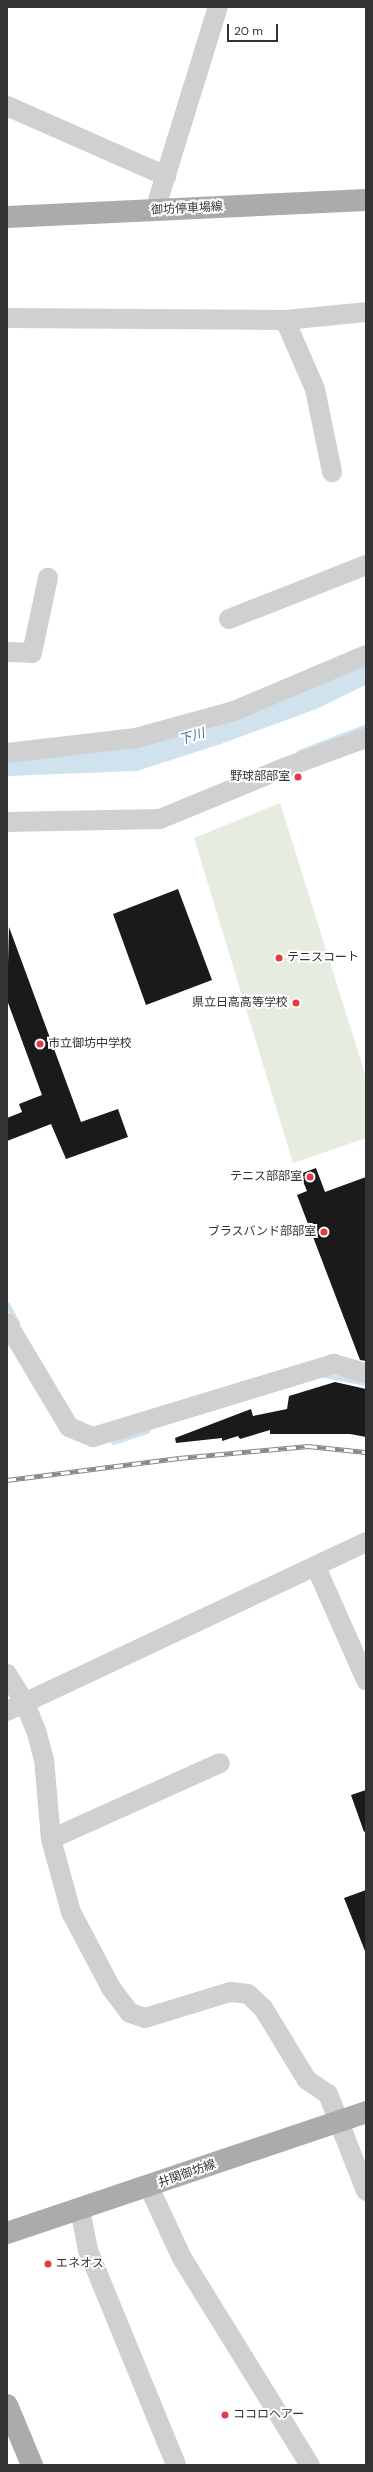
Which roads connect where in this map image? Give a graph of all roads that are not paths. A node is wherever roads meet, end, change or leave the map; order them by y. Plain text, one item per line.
1 (218, 7) edge
2 (7, 106) edge
3 (166, 176) junction
4 (366, 200) edge
5 (155, 210) junction
6 (7, 217) edge
7 (366, 312) edge
8 (7, 318) edge
9 (285, 320) junction
10 (332, 472) dead end
11 (366, 565) edge
12 (48, 578) dead end
13 (229, 619) dead end
14 (7, 652) edge
15 (366, 655) edge
16 (366, 738) edge
17 (7, 753) edge
18 (7, 822) edge
19 (8, 1327) edge
20 (366, 1373) edge
21 (366, 1542) edge
22 (316, 1567) junction
23 (7, 1674) edge
24 (366, 1680) edge
25 (24, 1702) junction
26 (7, 1711) edge
27 (220, 1763) dead end
28 (51, 1839) junction
29 (366, 2112) edge
30 (337, 2122) junction
31 (149, 2187) junction
32 (366, 2191) edge
33 (80, 2209) junction
34 (7, 2233) edge
35 (7, 2405) edge
36 (32, 2465) edge
37 (176, 2465) edge
38 (310, 2465) edge

1 - 3 street
2 - 3 street
3 - 5 street
4 - 5 main road, 御坊停車場線
5 - 6 main road, 御坊停車場線
7 - 9 street
8 - 9 street
9 - 10 street
11 - 13 street
12 - 14 street
15 - 17 street
16 - 18 street
19 - 20 street
21 - 22 street
22 - 24 street
22 - 25 street
23 - 25 street
25 - 26 street
25 - 28 street
27 - 28 street
28 - 30 street
29 - 30 main road, 井関御坊線
30 - 31 main road, 井関御坊線
30 - 32 street
31 - 33 main road, 井関御坊線
31 - 38 street
33 - 34 main road, 井関御坊線
33 - 37 street
35 - 36 main road

